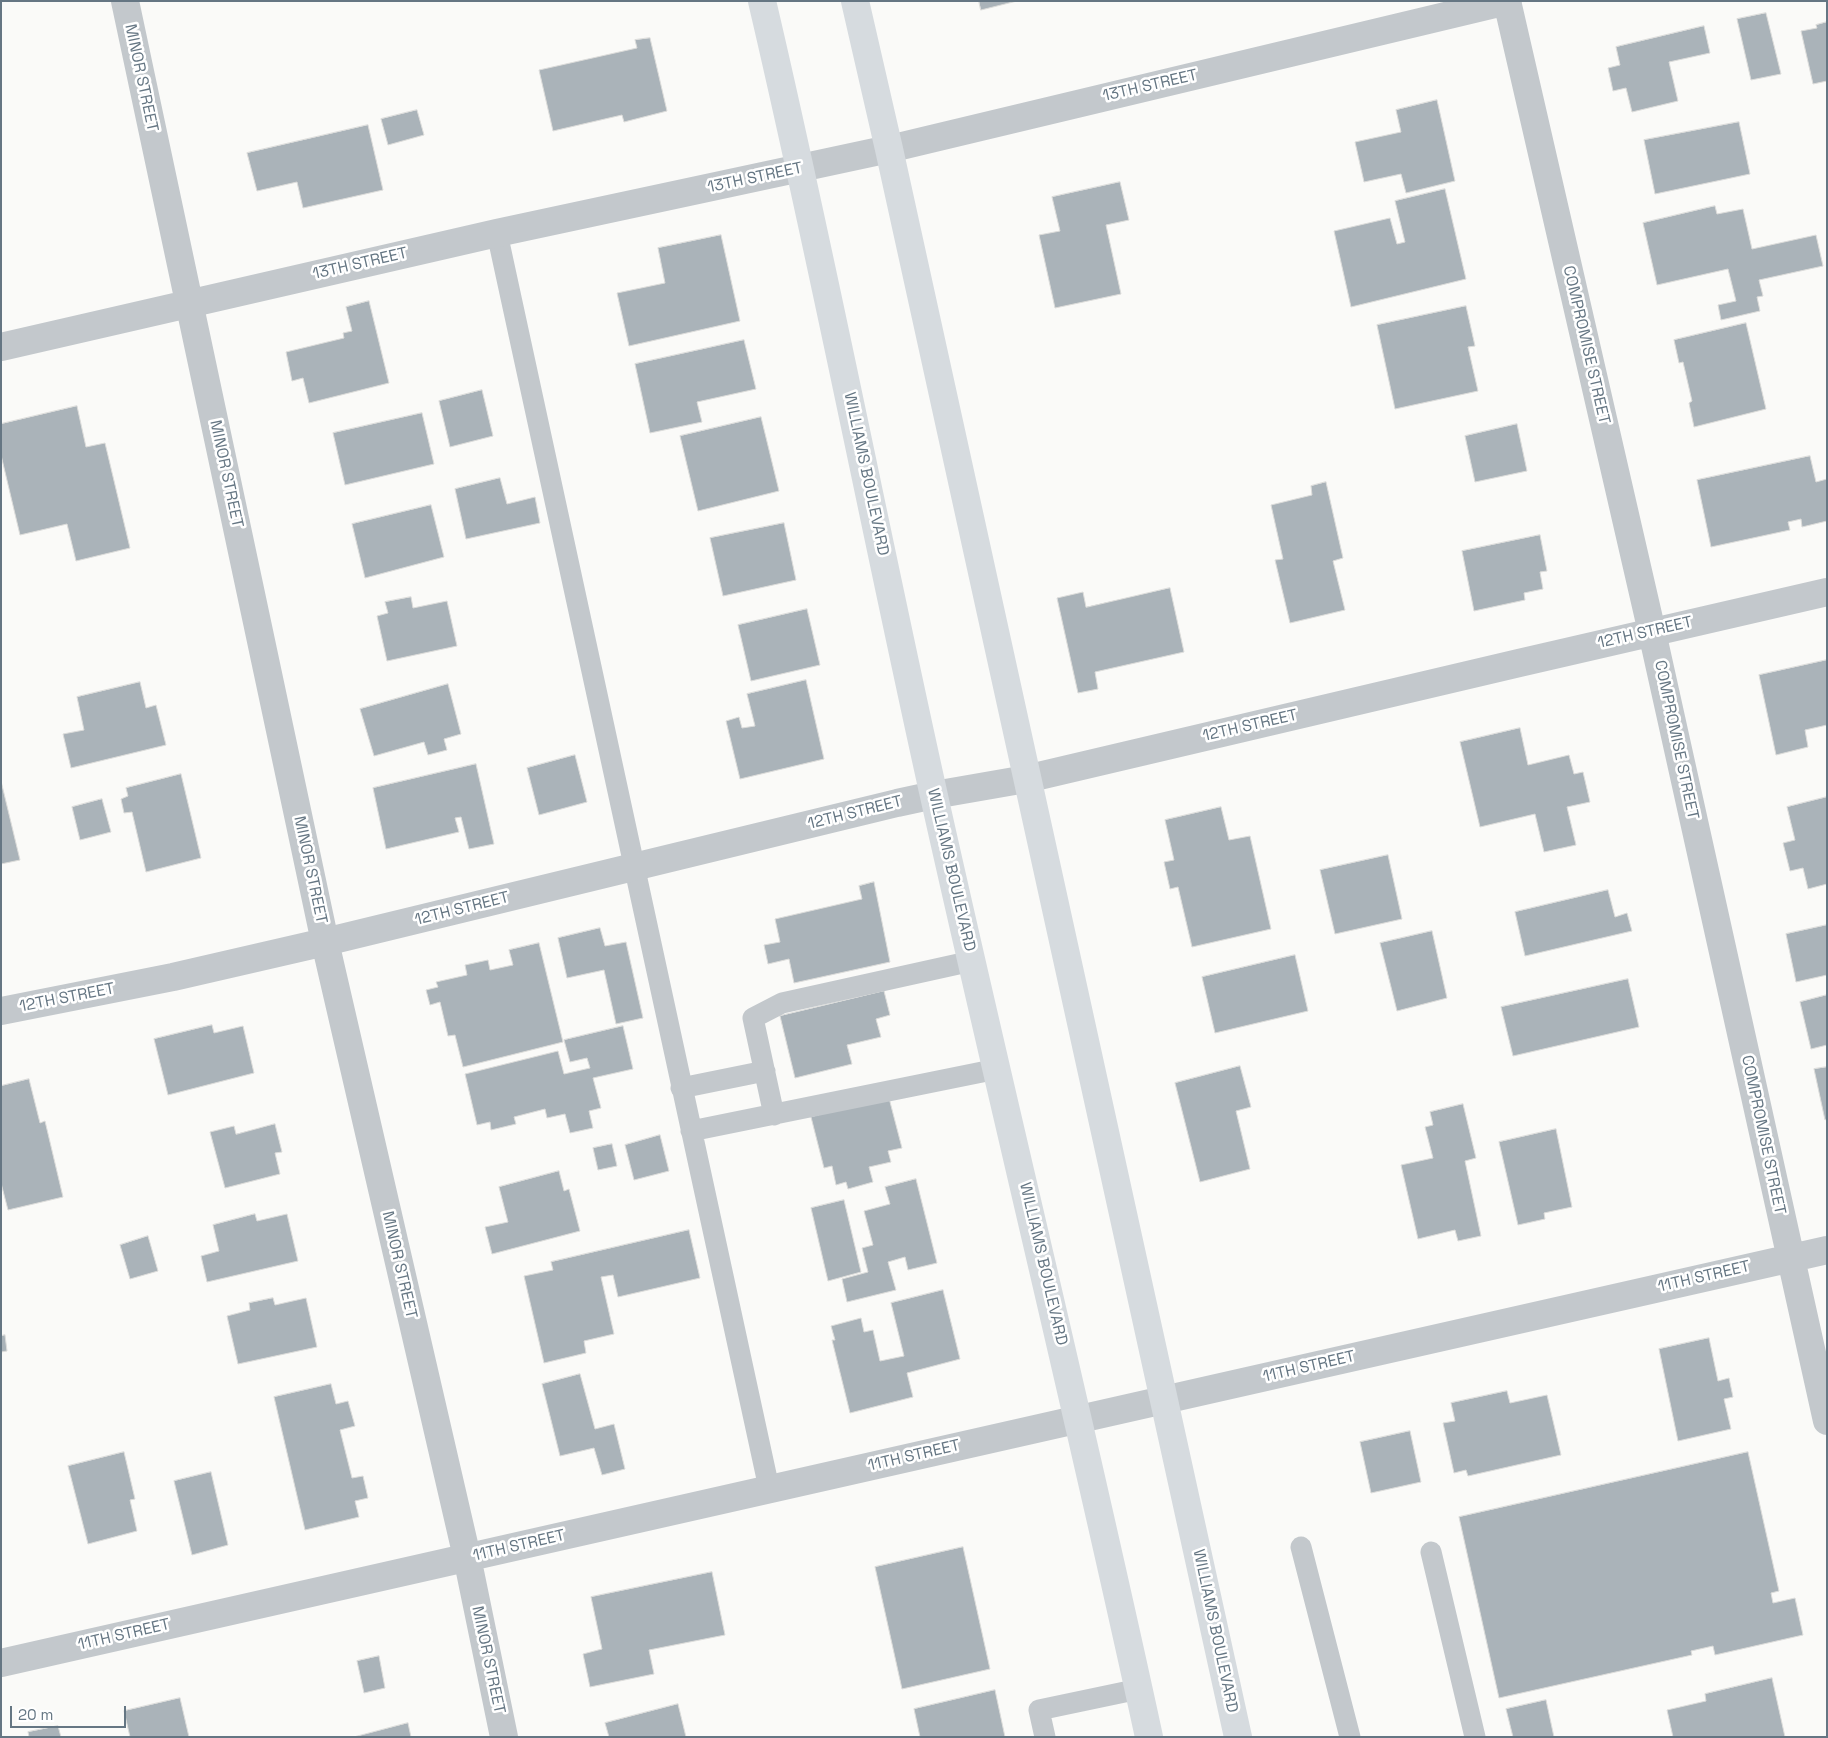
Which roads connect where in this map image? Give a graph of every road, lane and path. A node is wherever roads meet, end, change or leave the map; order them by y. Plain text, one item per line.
1 (125, 1) edge
2 (762, 1) edge
3 (855, 1) edge
4 (1507, 1) edge
5 (889, 149) junction
6 (801, 168) junction
7 (497, 233) junction
8 (190, 303) junction
9 (1, 347) edge
10 (1827, 592) edge
11 (1652, 632) junction
12 (1026, 779) junction
13 (934, 794) junction
14 (633, 868) junction
15 (325, 942) junction
16 (972, 961) junction
17 (1, 1011) edge
18 (997, 1069) junction
19 (765, 1071) junction
20 (681, 1088) junction
21 (774, 1114) junction
22 (691, 1131) junction
23 (1827, 1250) edge
24 (1790, 1258) junction
25 (1164, 1400) junction
26 (1078, 1418) junction
27 (1827, 1421) edge
28 (769, 1488) junction
29 (1300, 1547) dead end
30 (1431, 1552) dead end
31 (467, 1557) junction
32 (1, 1663) edge
33 (1139, 1689) junction
34 (504, 1737) edge
35 (1045, 1737) edge
36 (1149, 1737) edge
37 (1238, 1737) edge
38 (1350, 1737) edge
39 (1475, 1737) edge

1 - 8 street, MINOR STREET
2 - 6 main road, WILLIAMS BOULEVARD
3 - 5 main road, WILLIAMS BOULEVARD
4 - 5 street, 13TH STREET
4 - 11 street, COMPROMISE STREET
5 - 6 street, 13TH STREET
5 - 12 main road, WILLIAMS BOULEVARD
6 - 7 street, 13TH STREET
6 - 13 main road, WILLIAMS BOULEVARD
7 - 8 street, 13TH STREET
7 - 14 lane
8 - 9 street, 13TH STREET
8 - 15 street, MINOR STREET
10 - 11 street, 12TH STREET
11 - 12 street, 12TH STREET
11 - 24 street, COMPROMISE STREET
12 - 13 street, 12TH STREET
12 - 25 main road, WILLIAMS BOULEVARD
13 - 14 street, 12TH STREET
13 - 16 main road, WILLIAMS BOULEVARD
14 - 15 street, 12TH STREET
14 - 20 lane
15 - 17 street, 12TH STREET
15 - 31 street, MINOR STREET
16 - 18 main road, WILLIAMS BOULEVARD
16 - 19 lane
18 - 21 lane
18 - 26 main road, WILLIAMS BOULEVARD
19 - 20 lane
19 - 21 lane
20 - 22 lane
21 - 22 lane
22 - 28 lane
23 - 24 street, 11TH STREET
24 - 25 street, 11TH STREET
24 - 27 street, COMPROMISE STREET
25 - 26 street, 11TH STREET
25 - 37 main road, WILLIAMS BOULEVARD
26 - 28 street, 11TH STREET
26 - 33 main road, WILLIAMS BOULEVARD
28 - 31 street, 11TH STREET
29 - 38 lane
30 - 39 lane
31 - 32 street, 11TH STREET
31 - 34 street, MINOR STREET
33 - 35 lane
33 - 36 main road, WILLIAMS BOULEVARD

